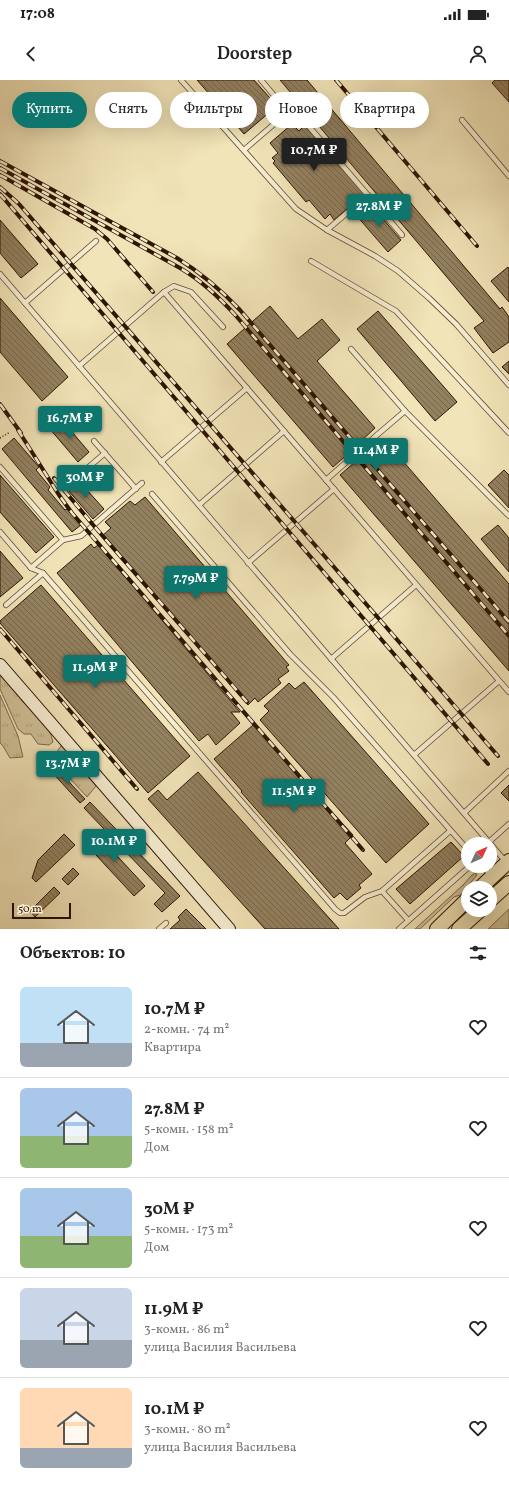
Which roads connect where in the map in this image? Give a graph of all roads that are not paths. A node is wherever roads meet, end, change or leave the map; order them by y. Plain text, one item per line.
1 (181, 80) edge
2 (261, 80) edge
3 (271, 92) edge
4 (462, 120) dead end
5 (269, 128) edge
6 (310, 128) edge
7 (244, 150) junction
8 (509, 176) edge
9 (368, 195) junction
10 (327, 230) junction
11 (402, 235) dead end
12 (96, 241) dead end
13 (311, 261) dead end
14 (0, 274) edge
15 (164, 292) junction
16 (24, 303) junction
17 (223, 327) dead end
18 (351, 349) dead end
19 (79, 366) junction
20 (509, 385) edge
21 (247, 388) junction
22 (405, 411) junction
23 (284, 432) junction
24 (509, 433) edge
25 (94, 441) dead end
26 (363, 448) dead end
27 (105, 453) junction
28 (352, 458) dead end
29 (162, 462) junction
30 (0, 467) edge
31 (83, 472) dead end
32 (326, 480) junction
33 (142, 484) dead end
34 (136, 489) junction
35 (334, 489) junction
36 (152, 494) dead end
37 (199, 505) junction
38 (509, 516) edge
39 (0, 532) edge
40 (63, 540) junction
41 (248, 563) junction
42 (31, 568) junction
43 (43, 573) junction
44 (416, 585) junction
45 (6, 605) dead end
46 (331, 659) junction
47 (0, 665) edge
48 (499, 681) junction
49 (509, 692) edge
50 (414, 755) junction
51 (509, 772) edge
52 (464, 813) junction
53 (509, 824) edge
54 (450, 831) junction
55 (485, 837) edge
56 (495, 837) edge
57 (461, 843) edge
58 (497, 850) edge
59 (508, 862) edge
60 (462, 873) edge
61 (489, 873) edge
62 (492, 876) junction
63 (487, 881) edge
64 (509, 883) edge
65 (382, 890) junction
66 (497, 894) edge
67 (461, 906) edge
68 (472, 917) edge
69 (408, 920) junction
70 (166, 923) dead end
71 (160, 929) edge
72 (228, 929) edge
73 (399, 929) edge
74 (437, 929) edge
75 (459, 929) edge

1 - 7 lane
2 - 3 lane
4 - 8 lane
5 - 7 lane
6 - 9 lane
7 - 10 lane
9 - 10 lane
9 - 11 lane
10 - 20 lane
12 - 16 lane
13 - 24 lane
14 - 16 lane
15 - 17 lane
15 - 19 lane
15 - 21 lane
16 - 19 lane
18 - 22 lane
19 - 29 lane
21 - 23 lane
21 - 29 lane
22 - 26 lane
22 - 38 lane
23 - 32 lane
23 - 37 lane
25 - 27 lane
27 - 31 lane
27 - 34 lane
28 - 32 lane
29 - 37 lane
30 - 40 lane
32 - 35 lane
33 - 34 lane
34 - 40 lane
35 - 41 lane
35 - 44 lane
36 - 54 lane
37 - 41 lane
39 - 42 lane
40 - 42 lane
41 - 46 lane
42 - 43 lane
43 - 45 lane
43 - 65 lane
44 - 46 lane
44 - 48 lane
46 - 50 lane
47 - 72 main road
48 - 49 lane
48 - 50 lane
50 - 52 lane
51 - 52 lane
52 - 55 lane
53 - 56 lane
54 - 57 lane
54 - 65 lane
58 - 59 lane
59 - 62 main road
60 - 69 lane
61 - 62 lane
62 - 63 main road
64 - 66 main road
65 - 69 lane
67 - 74 main road
68 - 75 main road
69 - 73 lane
70 - 71 lane

